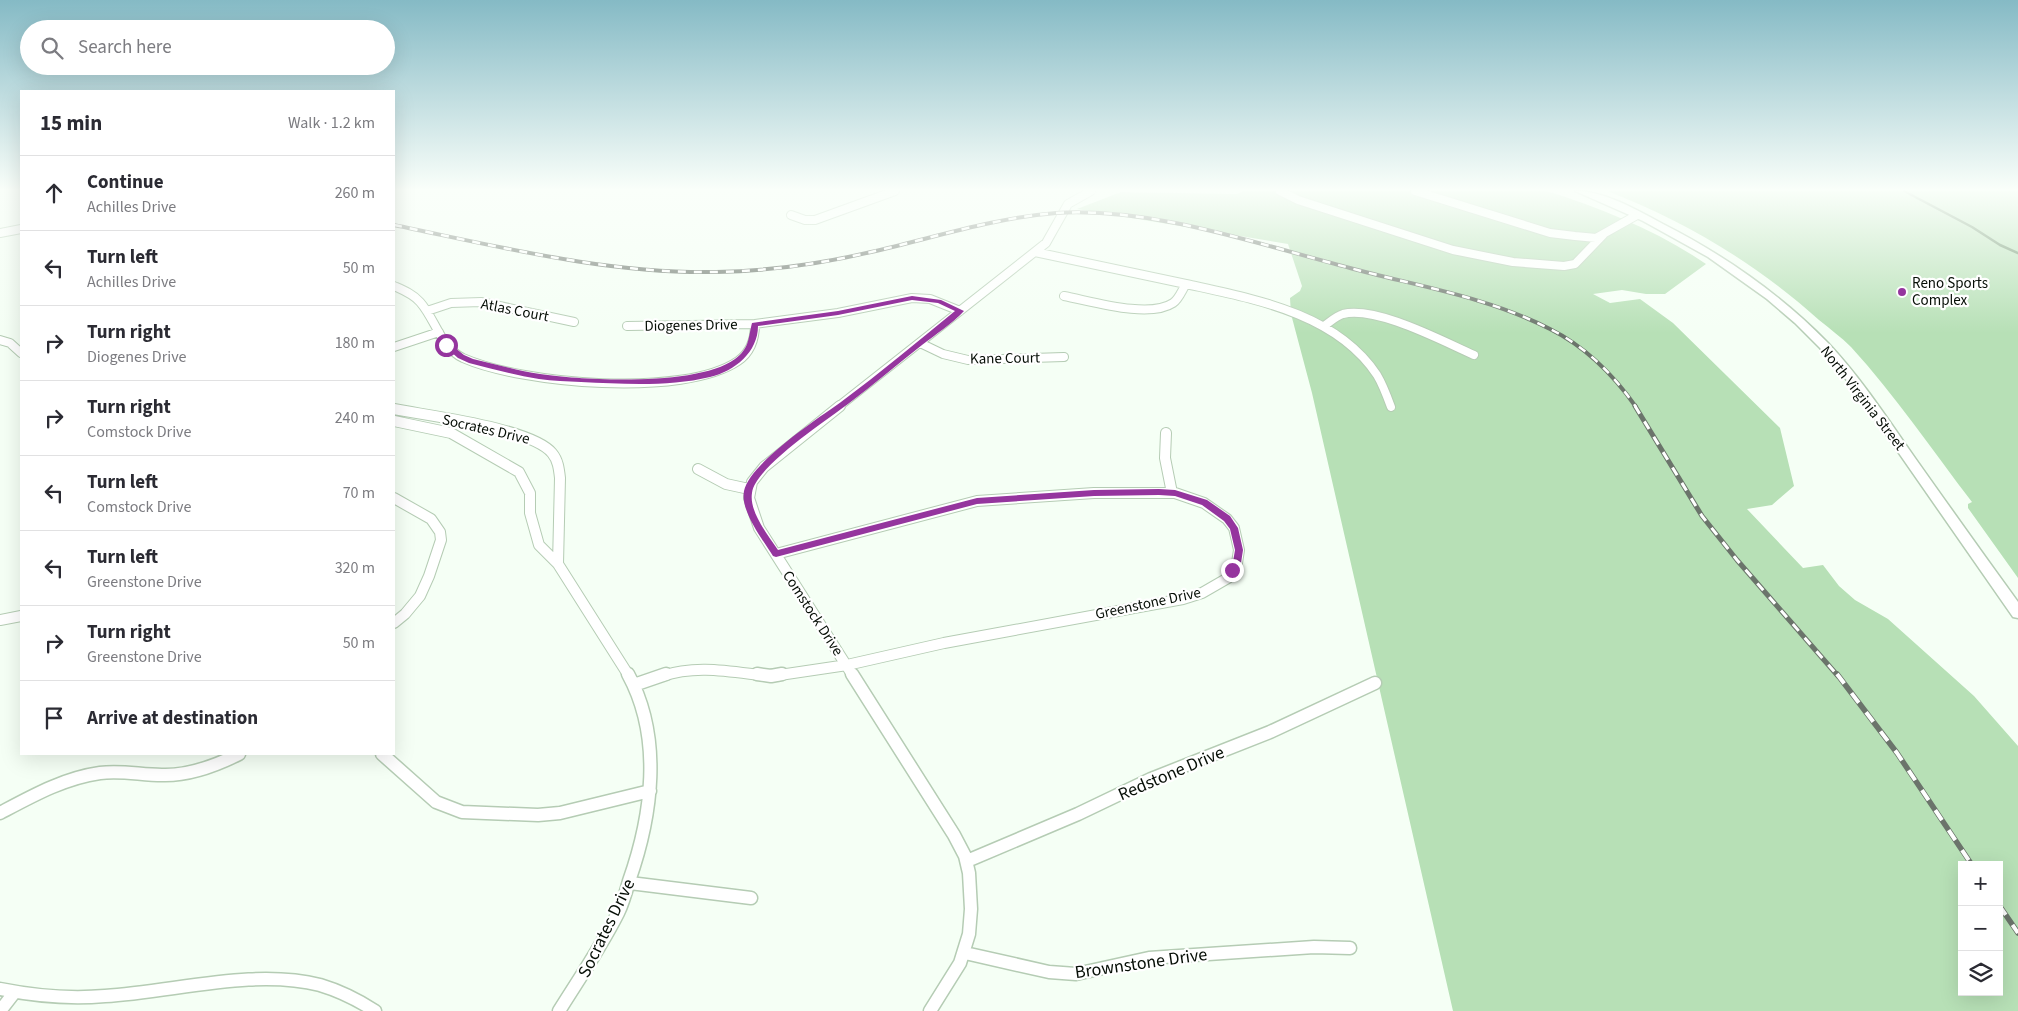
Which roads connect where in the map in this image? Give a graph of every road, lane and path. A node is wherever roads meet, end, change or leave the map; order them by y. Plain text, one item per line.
1 (1049, 238) edge
2 (1416, 238) edge
3 (1601, 238) edge
4 (1682, 238) edge
5 (1035, 252) junction
6 (1186, 284) junction
7 (395, 286) edge
8 (1064, 296) dead end
9 (427, 310) junction
10 (960, 311) junction
11 (574, 322) dead end
12 (754, 324) junction
13 (627, 326) dead end
14 (1324, 326) junction
15 (439, 332) junction
16 (0, 340) edge
17 (920, 343) junction
18 (395, 347) edge
19 (20, 352) edge
20 (1474, 355) dead end
21 (1064, 357) dead end
22 (1392, 407) dead end
23 (395, 409) edge
24 (395, 421) edge
25 (1166, 433) dead end
26 (698, 469) dead end
27 (749, 489) junction
28 (1172, 493) junction
29 (395, 499) edge
30 (776, 554) junction
31 (558, 564) junction
32 (2018, 613) edge
33 (20, 616) edge
34 (0, 620) edge
35 (395, 622) edge
36 (847, 665) junction
37 (1375, 683) dead end
38 (634, 685) junction
39 (237, 755) edge
40 (383, 755) edge
41 (650, 791) junction
42 (0, 813) edge
43 (966, 861) junction
44 (630, 884) junction
45 (751, 898) dead end
46 (1350, 948) dead end
47 (964, 953) junction
48 (7, 991) edge
49 (0, 1011) edge
50 (375, 1011) edge
51 (559, 1011) edge
52 (930, 1011) edge

1 - 5 street
2 - 3 street
4 - 32 main road, North Virginia Street
5 - 6 street
5 - 10 street
6 - 8 street
6 - 14 street
7 - 9 street
9 - 11 street, Atlas Court
9 - 15 street
10 - 12 street, Diogenes Drive
10 - 17 street
12 - 13 street, Diogenes Drive
12 - 15 street
14 - 20 street
14 - 22 street
15 - 18 street
16 - 19 street
17 - 21 street, Kane Court
17 - 27 street
23 - 31 street, Socrates Drive
24 - 31 street, Socrates Drive
25 - 28 street
26 - 27 street
27 - 30 street, Comstock Drive
28 - 30 street, Greenstone Drive
28 - 36 street, Greenstone Drive
29 - 35 street
30 - 36 street, Comstock Drive
31 - 38 street, Socrates Drive
33 - 34 street
36 - 38 street, Greenstone Drive
36 - 43 street, Comstock Drive
37 - 43 street, Redstone Drive
38 - 41 street, Socrates Drive
39 - 42 street
40 - 41 street
41 - 44 street, Socrates Drive
43 - 47 street, Comstock Drive
44 - 45 street
44 - 51 street, Socrates Drive
46 - 47 street, Brownstone Drive
47 - 52 street, Comstock Drive
48 - 49 street
48 - 50 street

